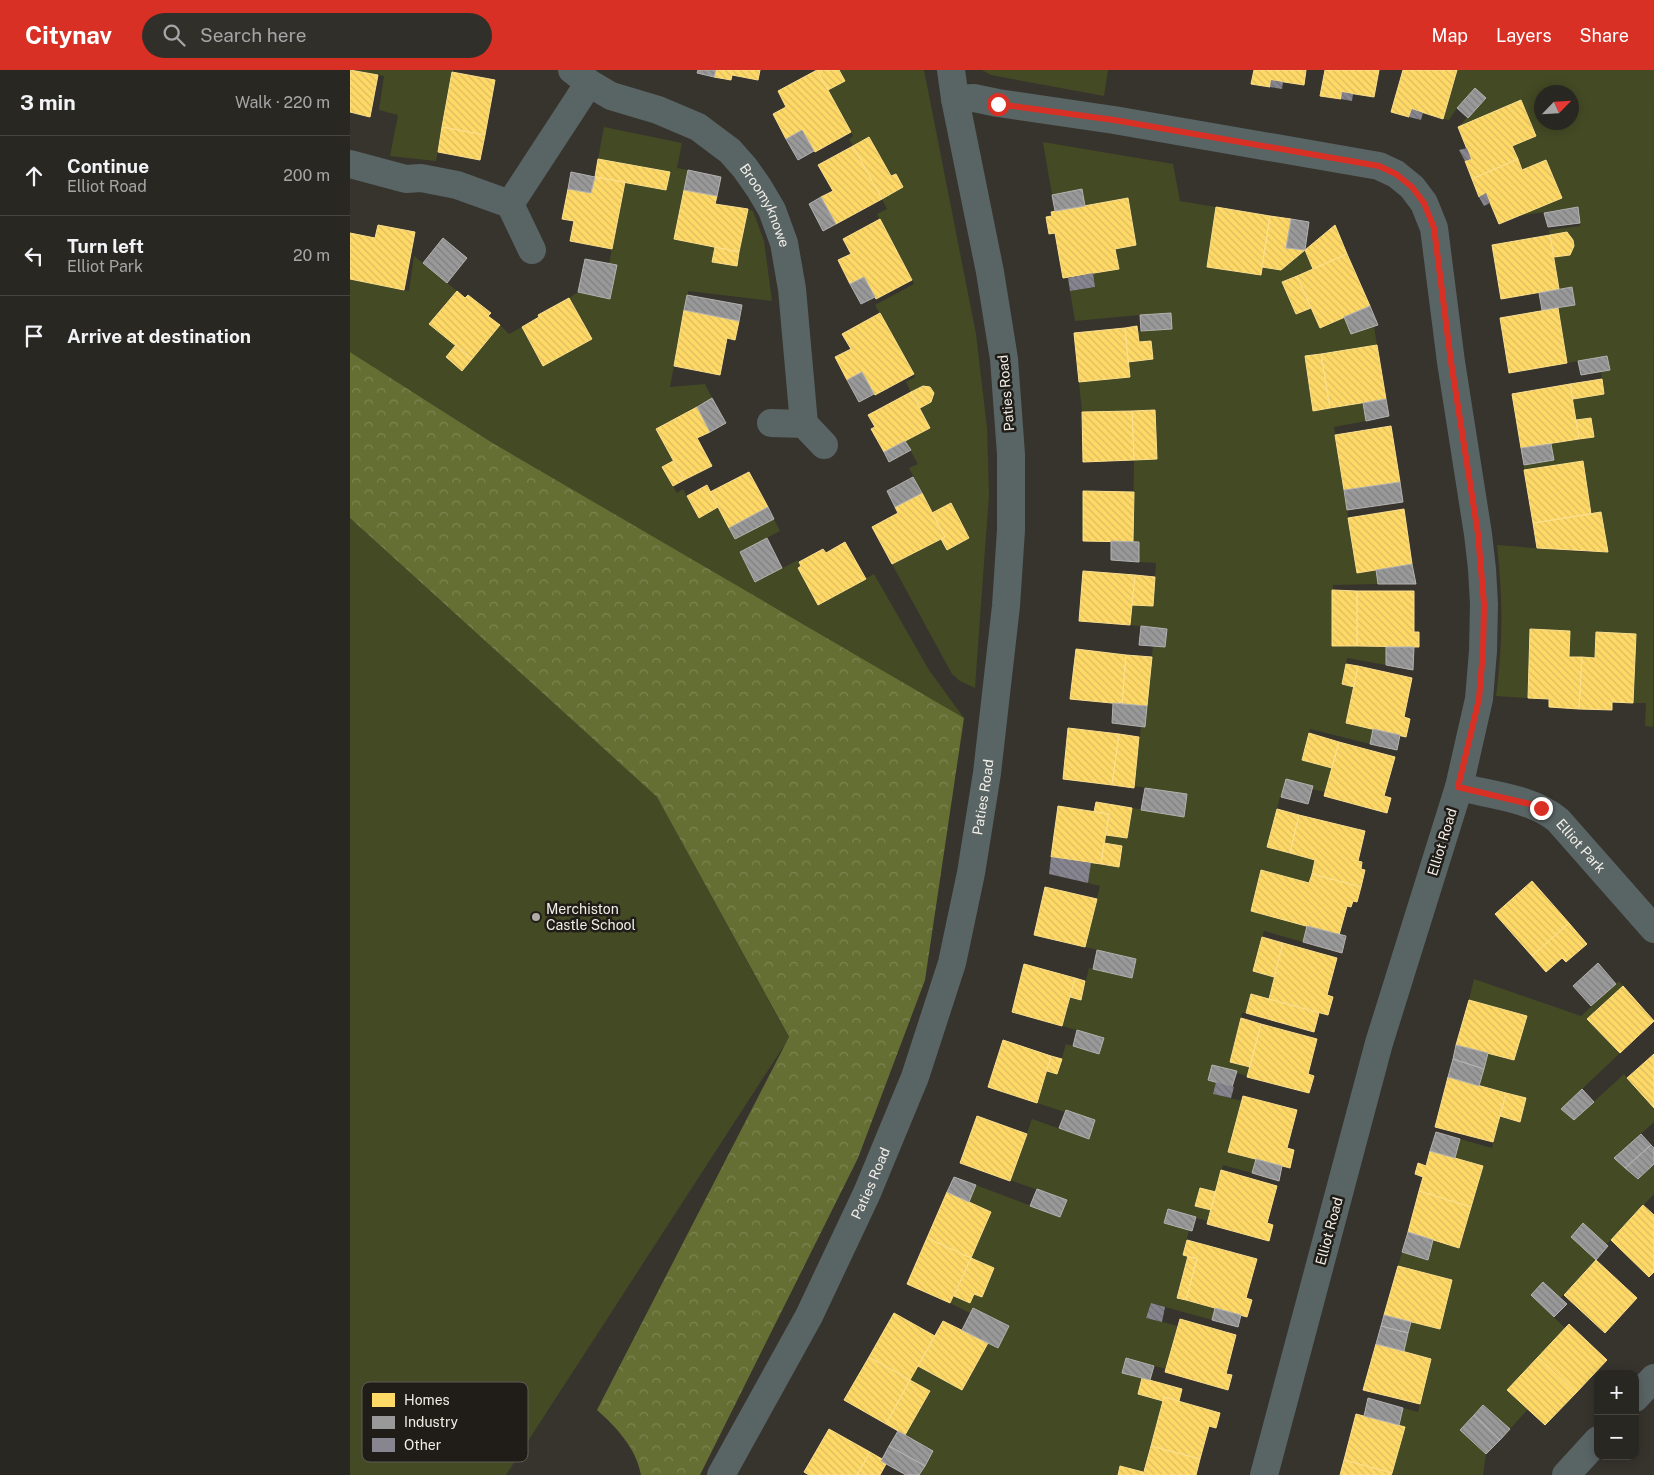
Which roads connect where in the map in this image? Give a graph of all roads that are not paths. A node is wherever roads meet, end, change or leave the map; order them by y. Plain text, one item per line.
1 (951, 70) edge
2 (580, 76) edge
3 (955, 99) junction
4 (350, 164) edge
5 (510, 204) junction
6 (532, 250) dead end
7 (771, 423) dead end
8 (804, 424) junction
9 (824, 445) dead end
10 (1458, 787) junction
11 (1654, 930) edge
12 (1654, 1378) edge
13 (1639, 1394) edge
14 (1594, 1444) edge
15 (721, 1475) edge
16 (1264, 1475) edge
17 (1566, 1475) edge

1 - 3 street, Paties Road
2 - 5 street, Broomyknowe
2 - 8 street, Broomyknowe
3 - 10 street, Elliot Road
3 - 15 street, Paties Road
4 - 5 street
5 - 6 street
7 - 8 street
8 - 9 street
10 - 11 street, Elliot Park
10 - 16 street, Elliot Road
12 - 13 street
14 - 17 street

